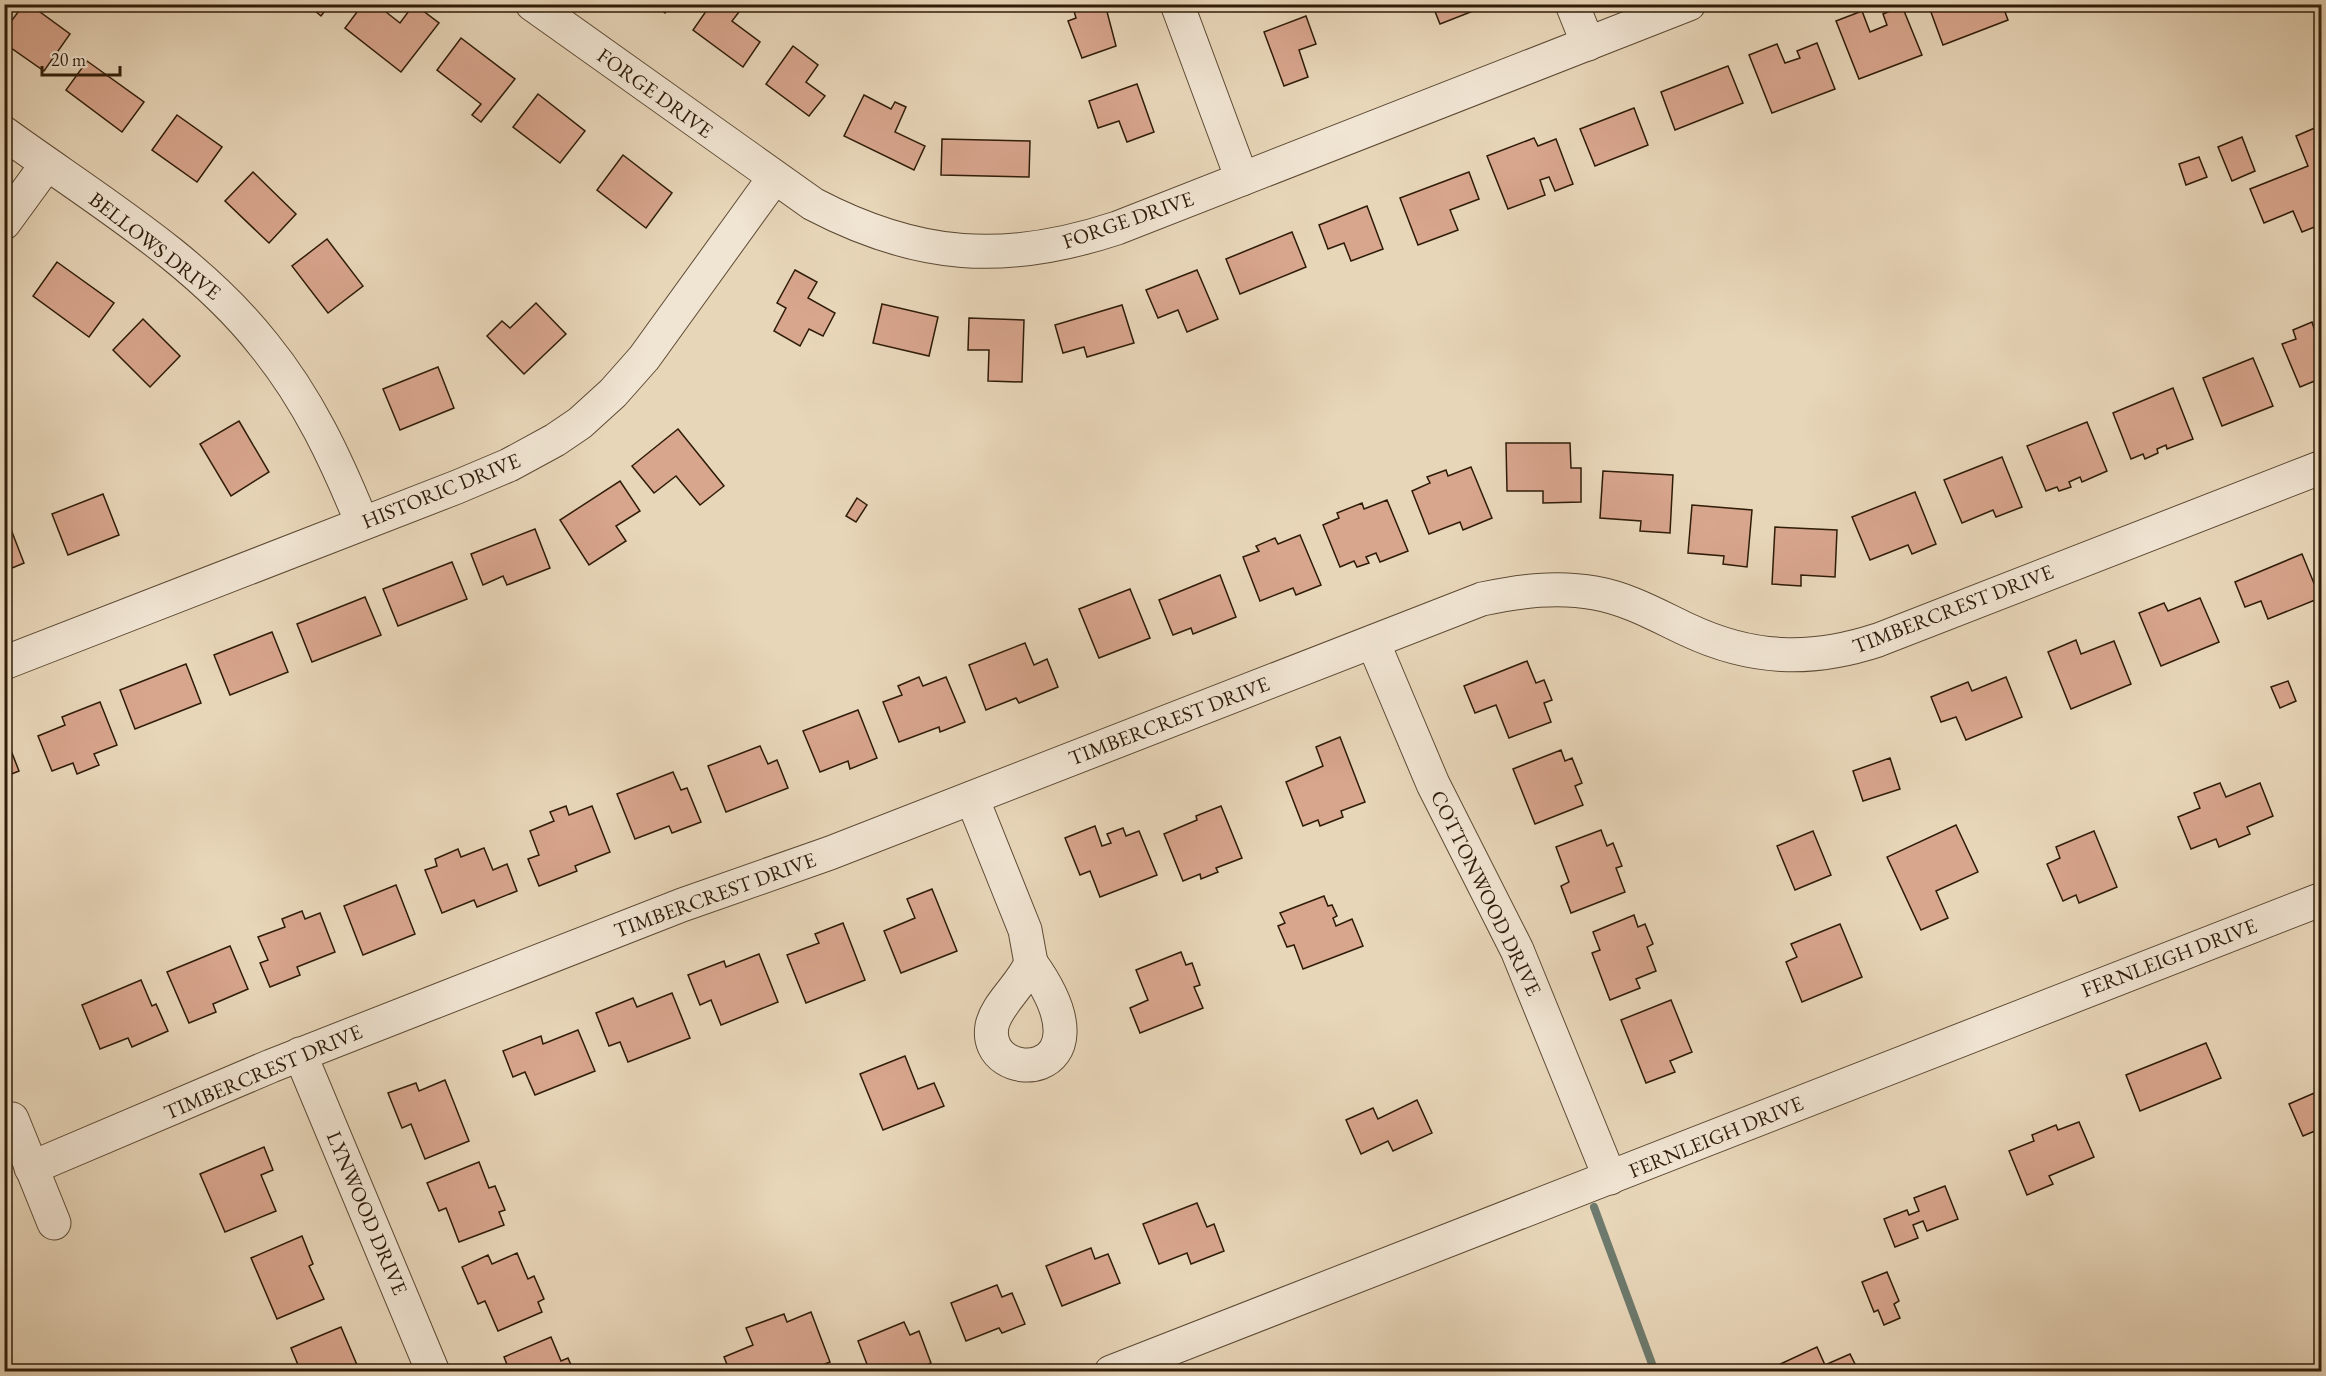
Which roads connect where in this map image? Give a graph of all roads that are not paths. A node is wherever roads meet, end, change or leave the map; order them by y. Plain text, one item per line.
1 (532, 4) edge
2 (1177, 4) edge
3 (1572, 4) edge
4 (1689, 4) edge
5 (1588, 44) junction
6 (4, 133) edge
7 (47, 164) junction
8 (774, 178) junction
9 (1242, 179) junction
10 (4, 223) edge
11 (2322, 467) edge
12 (362, 523) junction
13 (1373, 642) junction
14 (4, 663) edge
15 (972, 798) junction
16 (2322, 899) edge
17 (1030, 963) dead end
18 (300, 1054) junction
19 (12, 1119) dead end
20 (31, 1168) junction
21 (1610, 1178) junction
22 (54, 1222) dead end
23 (433, 1371) edge
24 (1110, 1371) edge

1 - 8 street, FORGE DRIVE
2 - 9 street
3 - 5 street
4 - 5 street, FORGE DRIVE
5 - 9 street, FORGE DRIVE
6 - 7 street, BELLOWS DRIVE
7 - 10 street
7 - 12 street, BELLOWS DRIVE
8 - 9 street, FORGE DRIVE
8 - 12 street, HISTORIC DRIVE
11 - 13 street, TIMBERCREST DRIVE
12 - 14 street, HISTORIC DRIVE
13 - 15 street, TIMBERCREST DRIVE
13 - 21 street, COTTONWOOD DRIVE
15 - 17 street
15 - 18 street, TIMBERCREST DRIVE
16 - 21 street, FERNLEIGH DRIVE
18 - 20 street, TIMBERCREST DRIVE
18 - 23 street, LYNWOOD DRIVE
19 - 20 street
20 - 22 street
21 - 24 street, FERNLEIGH DRIVE

